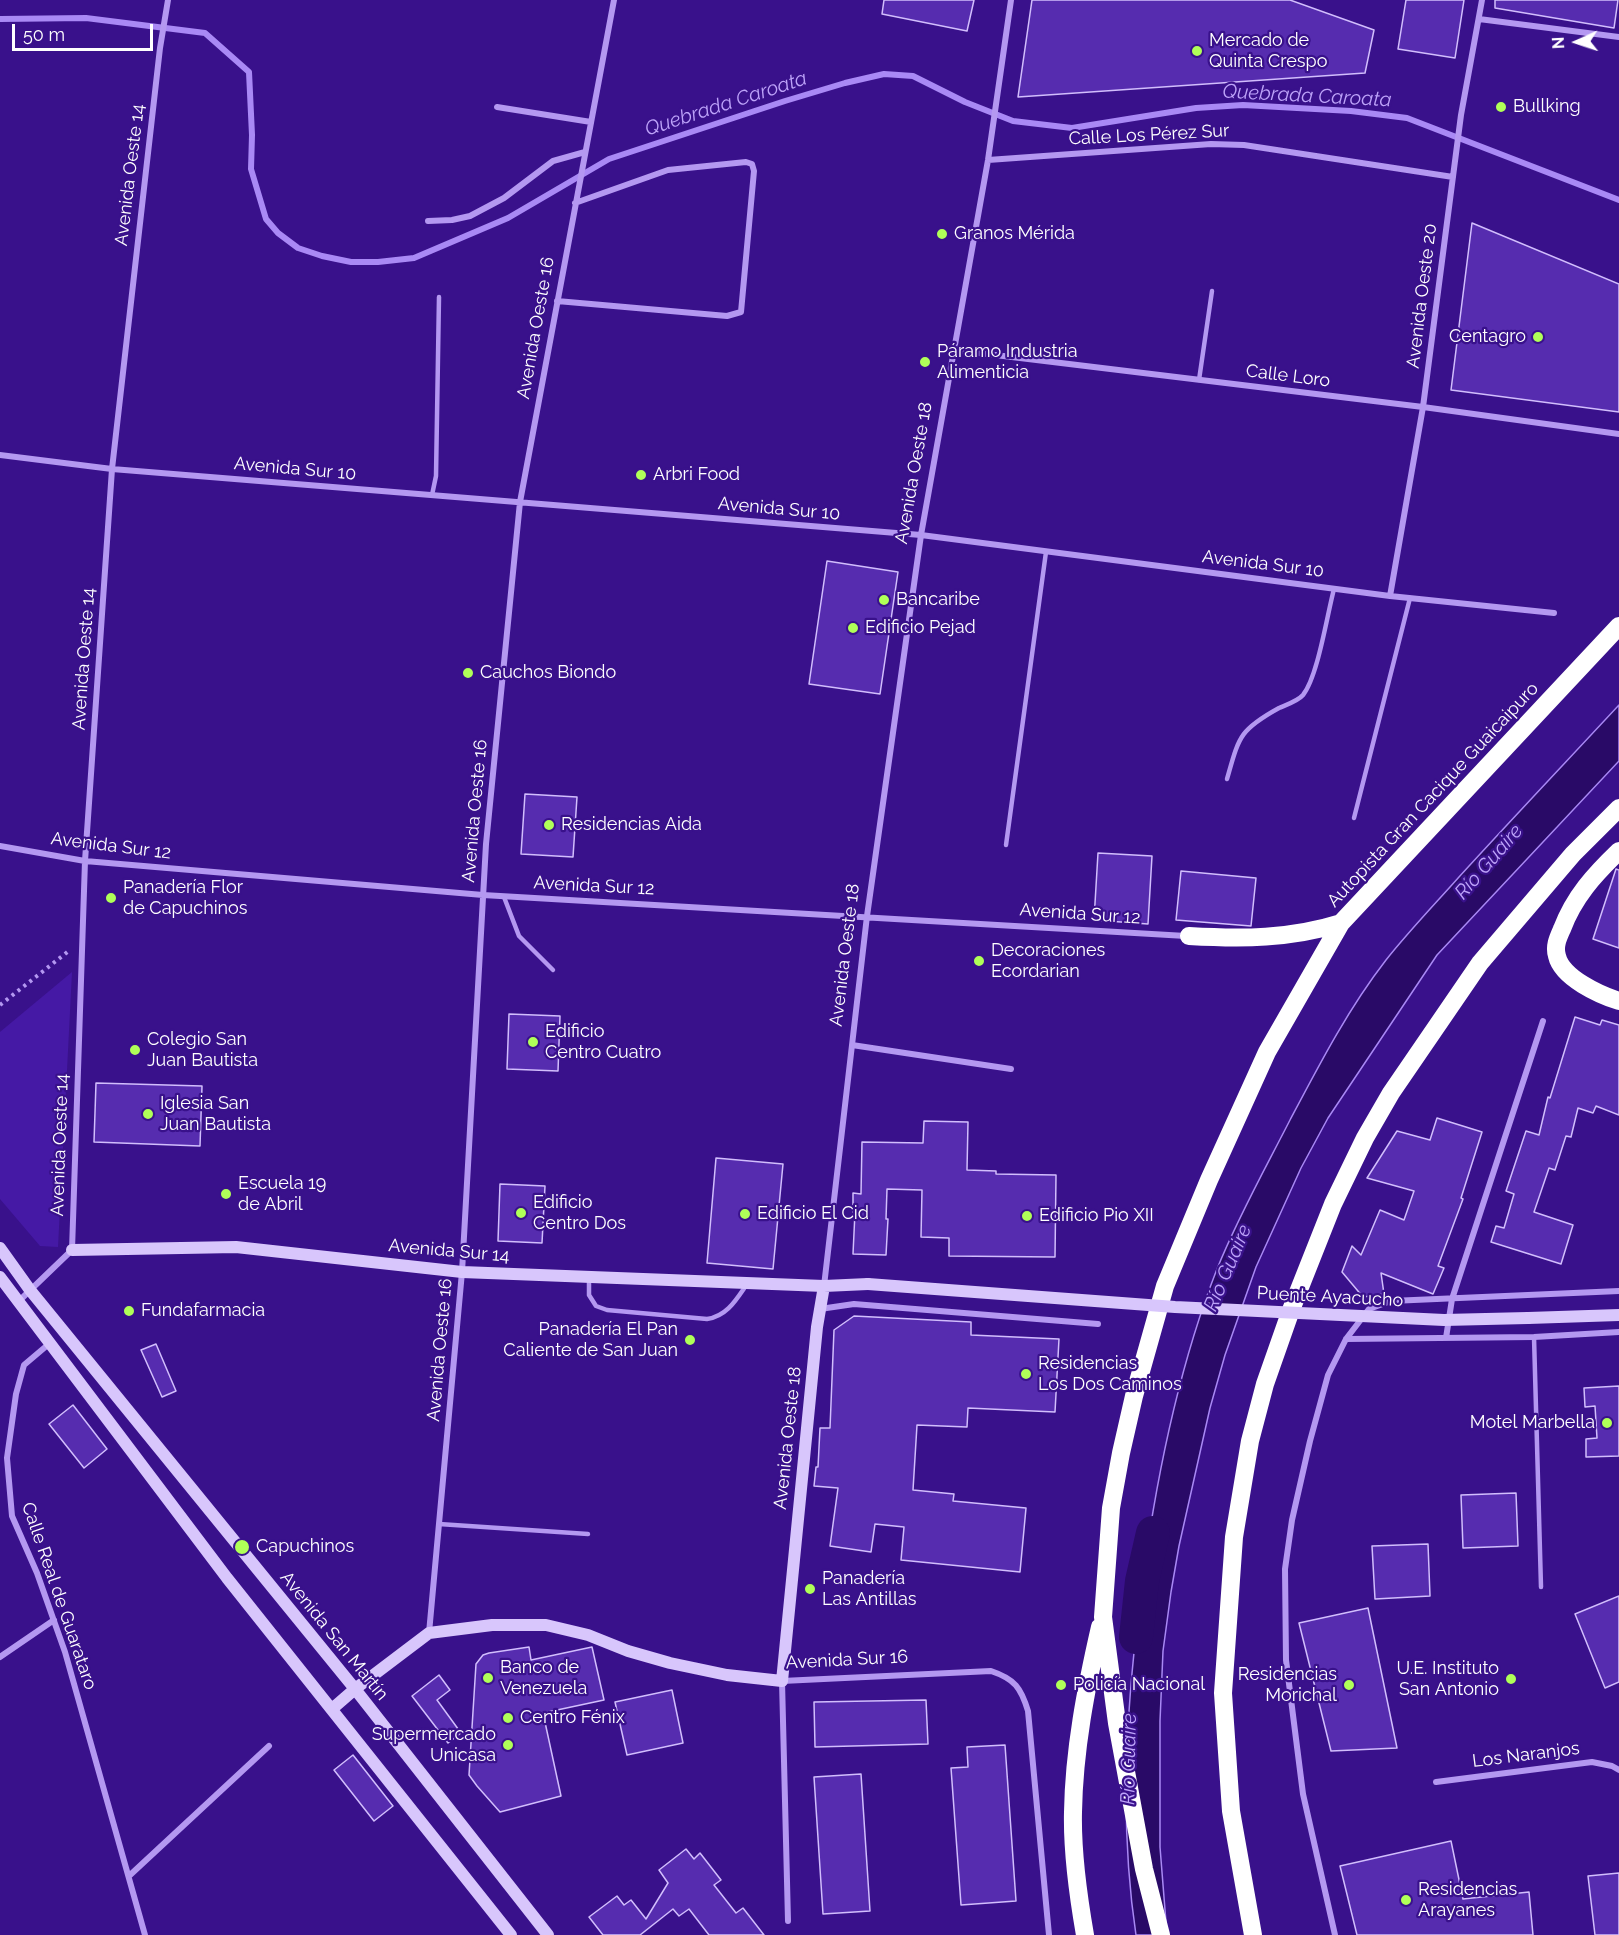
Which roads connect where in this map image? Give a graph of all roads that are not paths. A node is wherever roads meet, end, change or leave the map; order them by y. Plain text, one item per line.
1 (614, 0) edge
2 (1011, 0) edge
3 (1482, 0) edge
4 (167, 4) edge
5 (1479, 20) junction
6 (1619, 37) edge
7 (497, 107) dead end
8 (591, 122) junction
9 (585, 154) junction
10 (988, 160) junction
11 (1453, 177) junction
12 (575, 202) junction
13 (428, 221) dead end
14 (1212, 291) dead end
15 (439, 297) dead end
16 (557, 301) junction
17 (954, 350) junction
18 (1200, 380) junction
19 (1423, 407) junction
20 (1619, 434) edge
21 (0, 455) edge
22 (112, 469) junction
23 (432, 495) junction
24 (520, 502) junction
25 (921, 535) junction
26 (1046, 552) junction
27 (1334, 589) junction
28 (1390, 596) junction
29 (1410, 598) junction
30 (1554, 613) dead end
31 (1619, 626) edge
32 (1227, 779) dead end
33 (1619, 808) edge
34 (1354, 818) dead end
35 (1006, 845) dead end
36 (0, 846) edge
37 (1619, 851) edge
38 (85, 861) junction
39 (483, 896) junction
40 (504, 897) junction
41 (867, 916) junction
42 (1341, 923) junction
43 (1189, 936) joint
44 (553, 970) dead end
45 (1619, 1001) edge
46 (1543, 1021) dead end
47 (852, 1045) junction
48 (1011, 1069) dead end
49 (0, 1248) edge
50 (72, 1250) junction
51 (462, 1272) junction
52 (0, 1277) edge
53 (589, 1277) junction
54 (748, 1283) junction
55 (824, 1286) junction
56 (30, 1290) junction
57 (1619, 1291) edge
58 (1452, 1299) junction
59 (19, 1301) junction
60 (819, 1309) junction
61 (1619, 1315) edge
62 (1098, 1324) dead end
63 (1619, 1332) edge
64 (1534, 1337) junction
65 (1446, 1338) junction
66 (1346, 1339) junction
67 (50, 1343) junction
68 (439, 1524) junction
69 (588, 1534) dead end
70 (1541, 1587) dead end
71 (1103, 1617) junction
72 (54, 1620) junction
73 (429, 1633) junction
74 (0, 1657) edge
75 (782, 1682) junction
76 (355, 1689) junction
77 (332, 1709) junction
78 (269, 1746) dead end
79 (1619, 1770) edge
80 (1436, 1782) dead end
81 (129, 1876) junction
82 (788, 1921) dead end
83 (145, 1935) edge
84 (511, 1935) edge
85 (548, 1935) edge
86 (1049, 1935) edge
87 (1085, 1935) edge
88 (1161, 1935) edge
89 (1253, 1935) edge
90 (1335, 1935) edge

1 - 8 street, Avenida Oeste 16
2 - 10 street, Avenida Oeste 18
3 - 5 street, Avenida Oeste 20
4 - 22 street, Avenida Oeste 14
5 - 6 street
5 - 11 street, Avenida Oeste 20
7 - 8 street
8 - 9 street, Avenida Oeste 16
9 - 12 street, Avenida Oeste 16
9 - 13 street
10 - 11 street, Calle Los Pérez Sur
10 - 17 street, Avenida Oeste 18
11 - 19 street, Avenida Oeste 20
12 - 16 street, Avenida Oeste 16
12 - 16 street
14 - 18 lane
15 - 23 lane
16 - 24 street, Avenida Oeste 16
17 - 18 street, Calle Loro
17 - 25 street, Avenida Oeste 18
18 - 19 street, Calle Loro
19 - 20 street, Calle Loro
19 - 28 street, Avenida Oeste 20
21 - 22 street, Avenida Sur 10
22 - 23 street, Avenida Sur 10
22 - 38 street, Avenida Oeste 14
23 - 24 street, Avenida Sur 10
24 - 25 street, Avenida Sur 10
24 - 39 street, Avenida Oeste 16
25 - 26 street, Avenida Sur 10
25 - 41 street, Avenida Oeste 18
26 - 27 street, Avenida Sur 10
26 - 35 lane
27 - 28 street, Avenida Sur 10
27 - 32 lane
28 - 29 street, Avenida Sur 10
29 - 30 street, Avenida Sur 10
29 - 34 lane
31 - 42 highway, Autopista Gran Cacique Guaicaipuro
33 - 89 highway
36 - 38 street, Avenida Sur 12
37 - 45 highway
38 - 39 street, Avenida Sur 12
38 - 50 street, Avenida Oeste 14
39 - 40 street, Avenida Sur 12
39 - 51 street, Avenida Oeste 16
40 - 41 street, Avenida Sur 12
40 - 44 lane
41 - 43 street, Avenida Sur 12
41 - 47 street, Avenida Oeste 18
42 - 43 highway
42 - 71 highway, Autopista Gran Cacique Guaicaipuro
46 - 58 street
47 - 48 street
47 - 55 street, Avenida Oeste 18
49 - 56 street, Avenida San Martín
50 - 51 street, Avenida Sur 14
50 - 56 street
51 - 53 street, Avenida Sur 14
51 - 68 street, Avenida Oeste 16
52 - 59 street
53 - 54 street, Avenida Sur 14
53 - 54 lane
54 - 55 street, Avenida Sur 14
55 - 60 street, Avenida Oeste 18
55 - 61 street, Puente Ayacucho, bridge
56 - 59 street
56 - 76 street, Avenida San Martín
57 - 58 street
58 - 65 street
58 - 66 street
59 - 67 street
60 - 62 street
60 - 75 street, Avenida Oeste 18
63 - 64 street
64 - 65 street
64 - 70 lane
65 - 66 street
66 - 90 street
67 - 72 street, Calle Real de Guarataro
67 - 77 street
68 - 69 lane
68 - 73 street, Avenida Oeste 16
71 - 87 highway
71 - 88 highway, Autopista Gran Cacique Guaicaipuro
72 - 74 street
72 - 81 street, Calle Real de Guarataro
73 - 75 street, Avenida Sur 16
73 - 76 street
75 - 82 street, Avenida Oeste 18
75 - 86 street, Avenida Sur 16
76 - 77 street
76 - 85 street, Avenida San Martín
77 - 84 street
78 - 81 street
79 - 80 street, Los Naranjos
81 - 83 street, Calle Real de Guarataro

